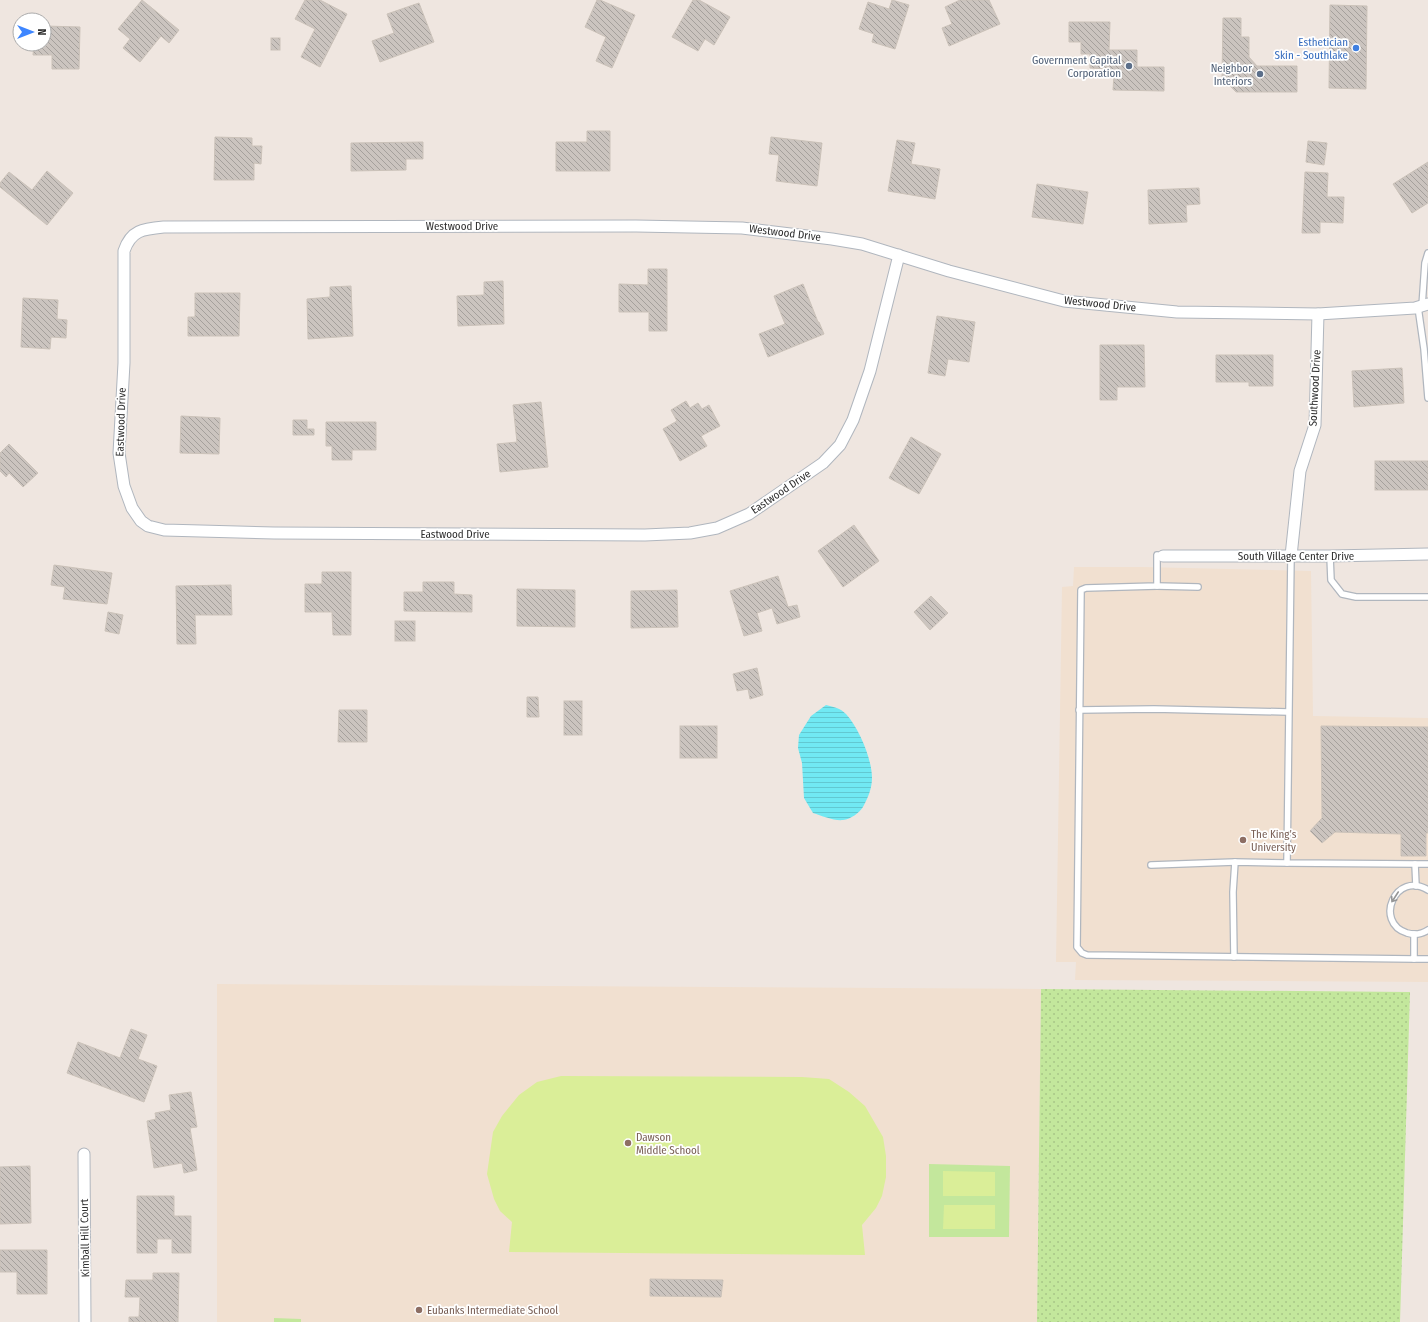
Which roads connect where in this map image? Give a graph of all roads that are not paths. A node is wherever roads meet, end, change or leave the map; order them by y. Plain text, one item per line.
1 (134, 234) joint
2 (1428, 253) edge
3 (899, 255) junction
4 (1423, 306) edge
5 (1318, 314) junction
6 (1428, 398) edge
7 (1428, 554) edge
8 (1163, 556) joint
9 (1291, 556) junction
10 (1330, 556) junction
11 (1157, 586) junction
12 (1198, 587) dead end
13 (1428, 597) edge
14 (1079, 710) junction
15 (1288, 712) junction
16 (1235, 862) junction
17 (1287, 863) junction
18 (1415, 864) junction
19 (1428, 864) edge
20 (1151, 865) dead end
21 (1416, 886) junction
22 (1428, 890) edge
23 (1428, 930) edge
24 (1414, 934) junction
25 (1234, 957) junction
26 (1414, 959) junction
27 (1428, 959) edge
28 (84, 1154) dead end
29 (85, 1322) edge

1 - 3 street, Westwood Drive
1 - 3 street, Eastwood Drive
2 - 4 lane
3 - 5 street, Westwood Drive
4 - 5 street, Westwood Drive
4 - 6 lane
5 - 9 street, Southwood Drive
7 - 10 street, South Village Center Drive
8 - 9 street, South Village Center Drive
8 - 11 lane
9 - 10 street, South Village Center Drive
9 - 15 lane
10 - 13 lane
11 - 12 lane
11 - 14 lane
14 - 15 lane
14 - 25 lane
15 - 17 lane
16 - 17 lane
16 - 20 lane
16 - 25 lane
17 - 18 lane
18 - 19 lane
18 - 21 lane
21 - 22 lane
21 -> 24 lane
23 - 24 lane
24 - 26 lane
25 - 26 lane
26 - 27 lane
28 - 29 street, Kimball Hill Court

